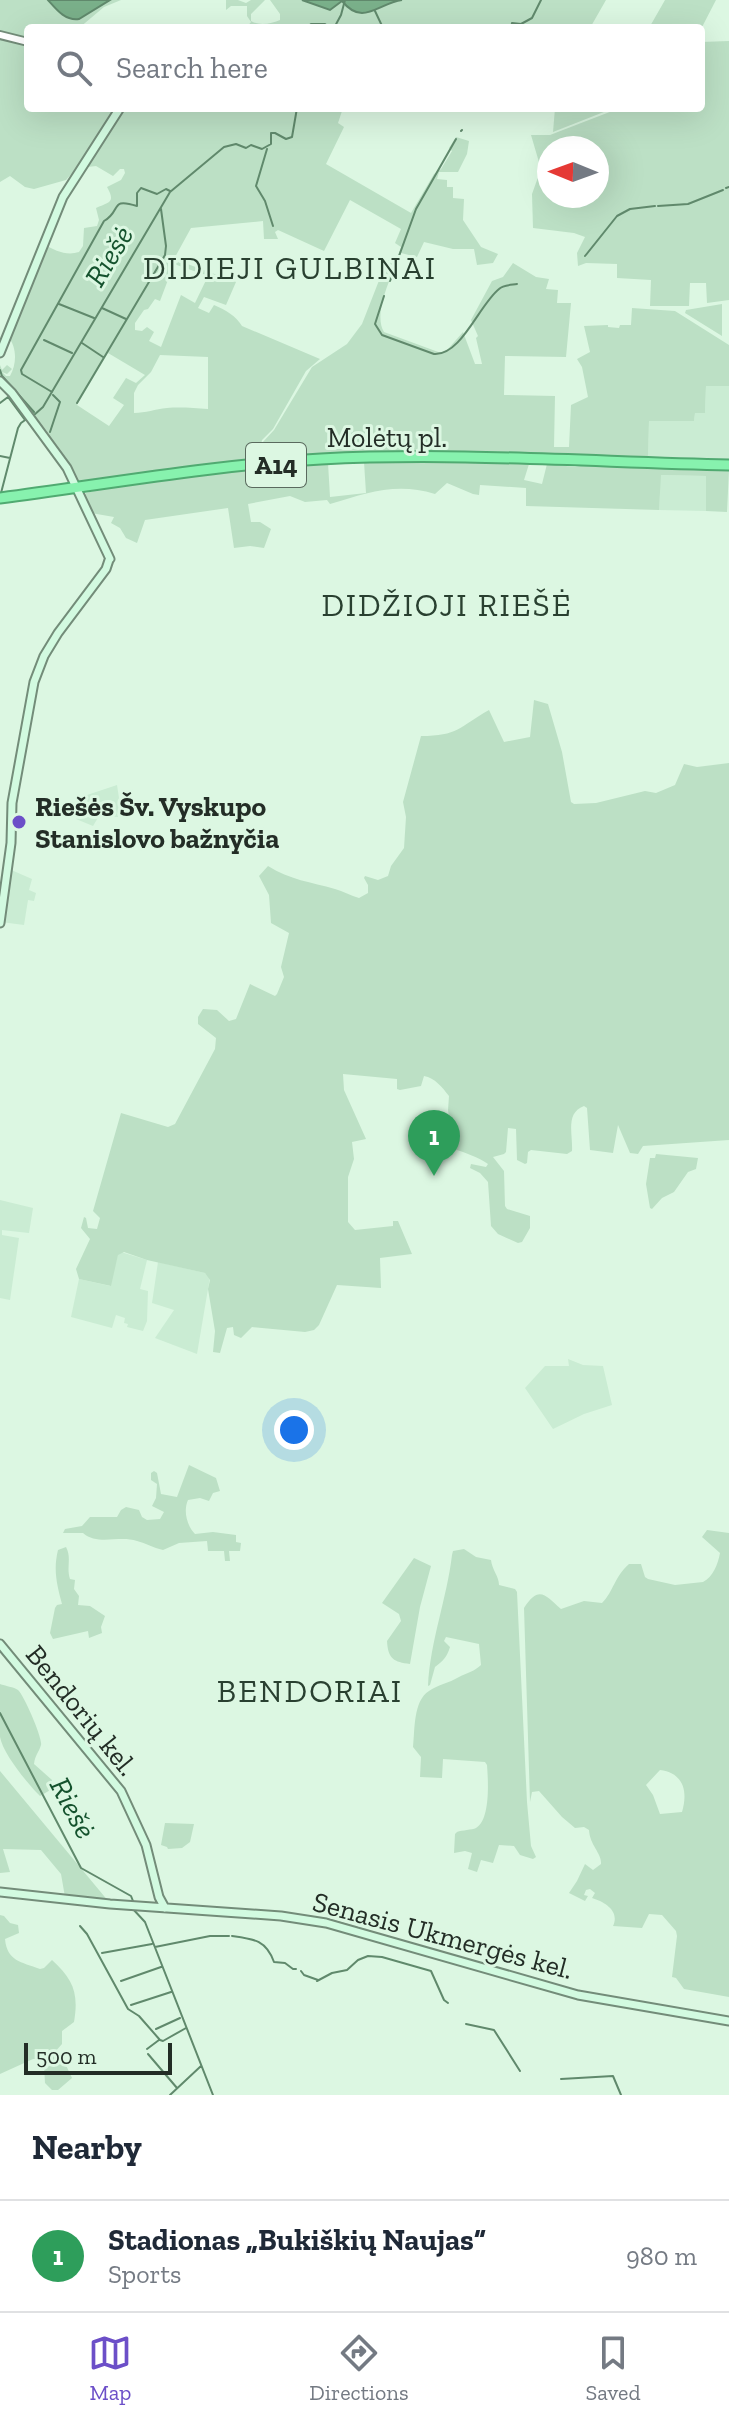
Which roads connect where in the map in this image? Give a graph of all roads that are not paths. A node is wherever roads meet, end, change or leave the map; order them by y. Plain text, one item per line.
1 (0, 35) edge
2 (24, 41) edge
3 (117, 112) edge
4 (0, 353) edge
5 (0, 381) edge
6 (729, 466) edge
7 (77, 489) junction
8 (0, 499) edge
9 (0, 923) edge
10 (0, 1644) edge
11 (0, 1892) edge
12 (159, 1904) junction
13 (729, 2021) edge

1 - 2 street
3 - 4 main road
5 - 7 main road
6 - 7 highway, Molėtų pl. / A14
7 - 8 highway, Molėtų pl. / A14
7 - 9 main road
10 - 12 main road, Bendorių kel.
11 - 12 main road, Senasis Ukmergės kel.
12 - 13 main road, Senasis Ukmergės kel.

